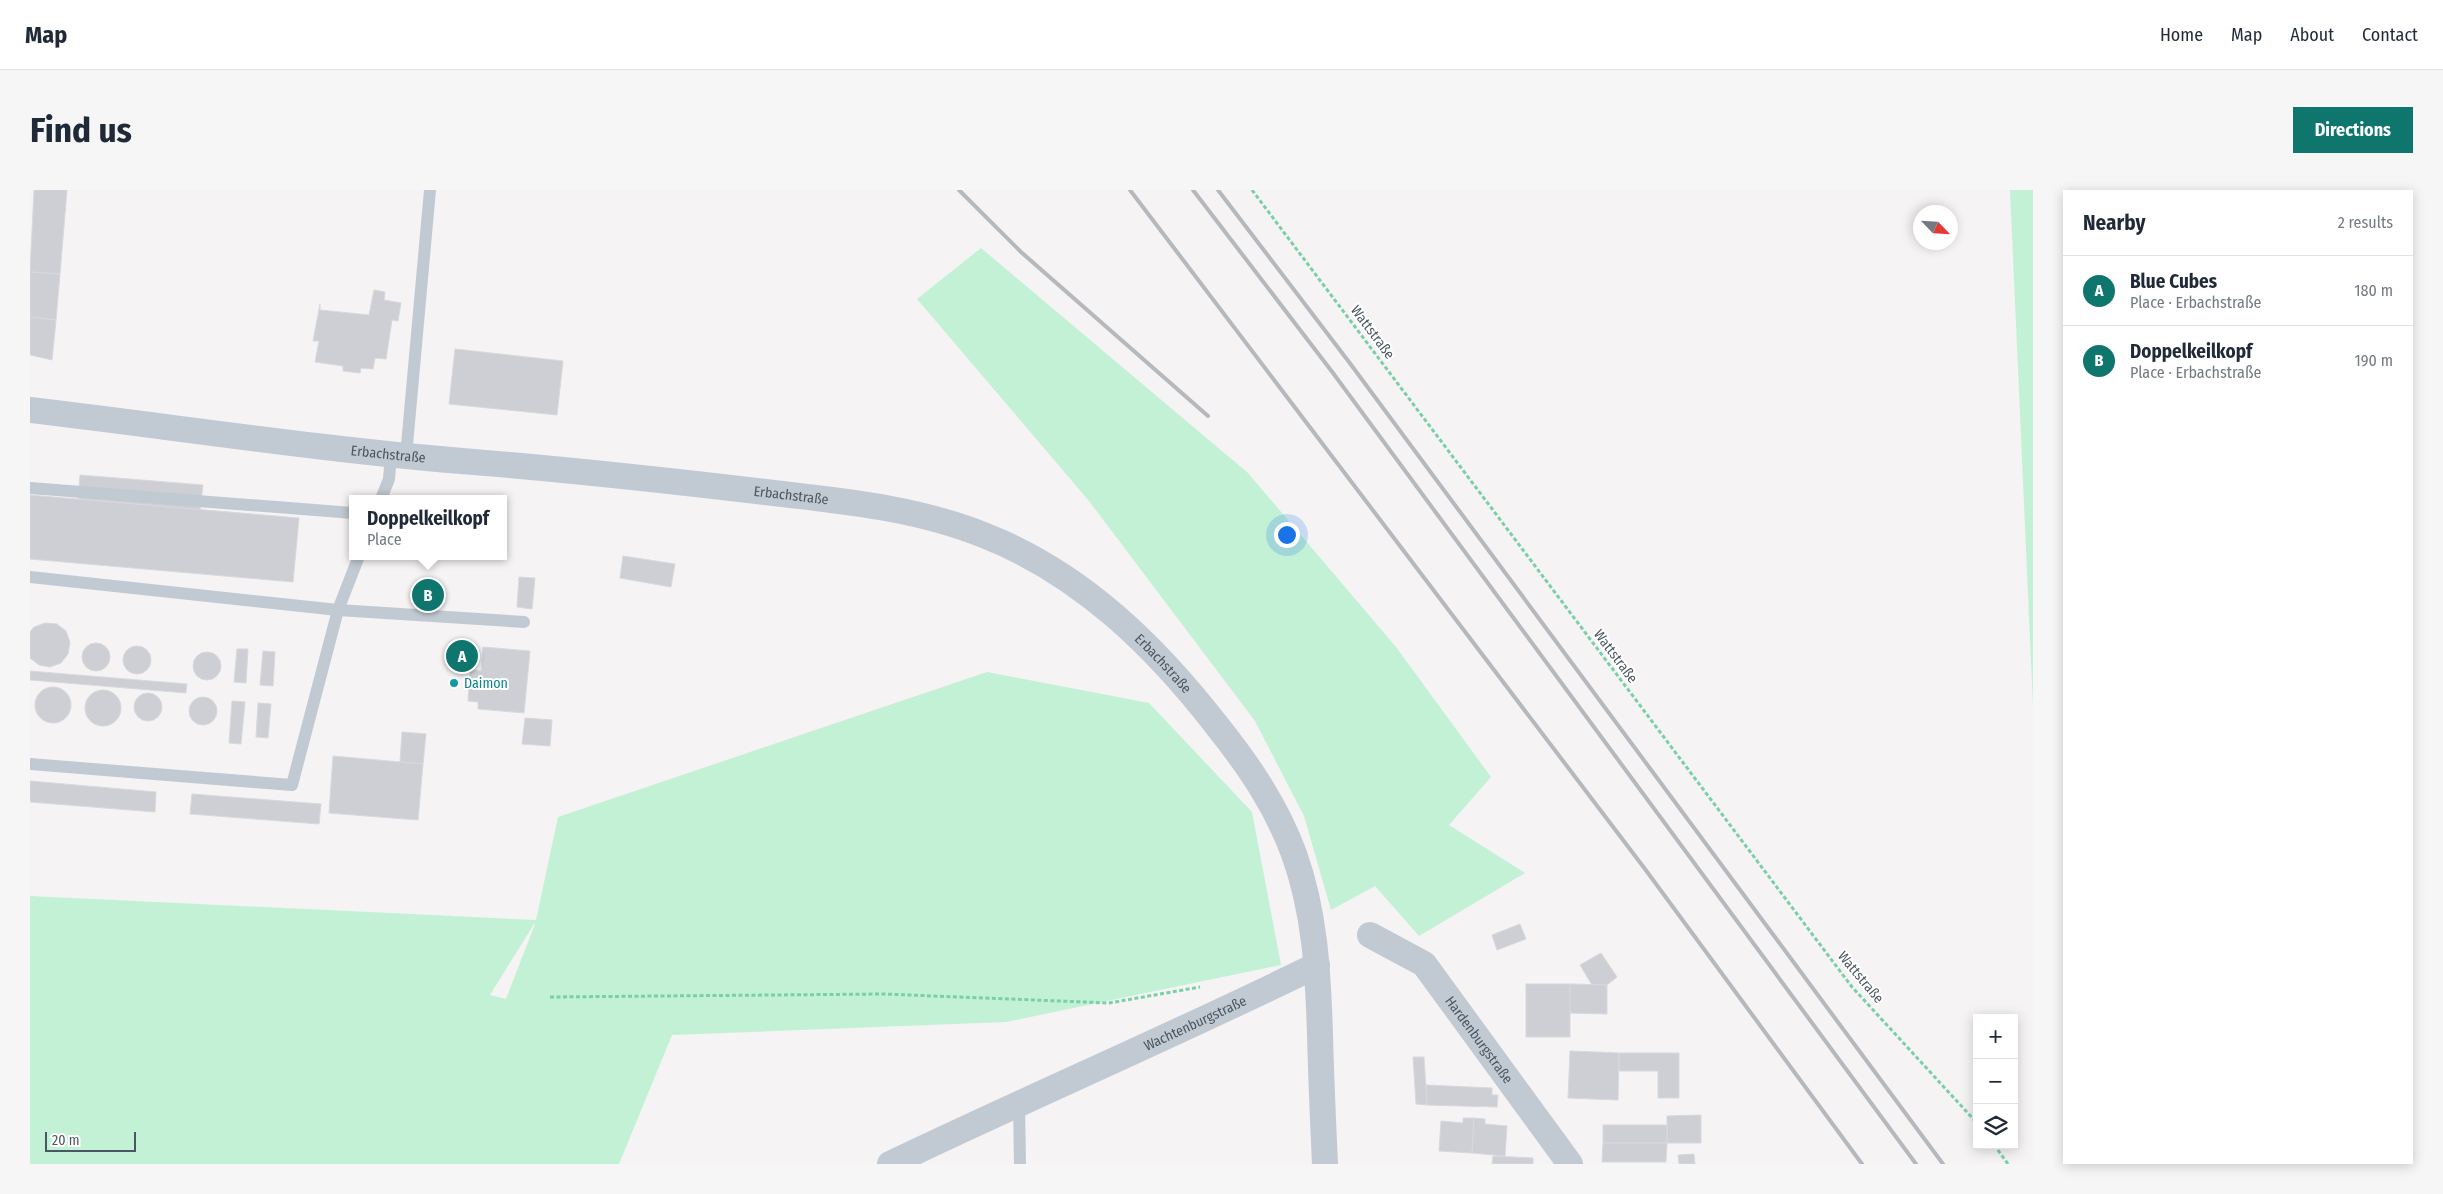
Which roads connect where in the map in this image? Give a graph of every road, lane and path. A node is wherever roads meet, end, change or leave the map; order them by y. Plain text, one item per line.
1 (430, 190) edge
2 (1252, 190) edge
3 (30, 410) edge
4 (399, 455) junction
5 (30, 488) edge
6 (383, 495) edge
7 (349, 512) edge
8 (357, 560) edge
9 (30, 577) edge
10 (338, 610) junction
11 (524, 622) dead end
12 (30, 764) edge
13 (1370, 935) dead end
14 (1318, 965) junction
15 (550, 996) dead end
16 (1230, 1008) junction
17 (1019, 1102) junction
18 (1973, 1119) edge
19 (1997, 1149) edge
20 (890, 1164) edge
21 (1020, 1164) edge
22 (1324, 1164) edge
23 (1570, 1164) edge
24 (2008, 1164) edge

1 - 4 lane
2 - 18 path, Wattstraße
3 - 4 street, Erbachstraße
4 - 6 lane
4 - 14 street, Erbachstraße
5 - 7 lane
8 - 10 lane
9 - 10 lane
10 - 11 lane
10 - 12 lane
13 - 23 street, Hardenburgstraße
14 - 16 street, Wachtenburgstraße
14 - 22 street
15 - 16 path
16 - 17 street, Wachtenburgstraße
17 - 20 street, Wachtenburgstraße
17 - 21 lane
19 - 24 path

